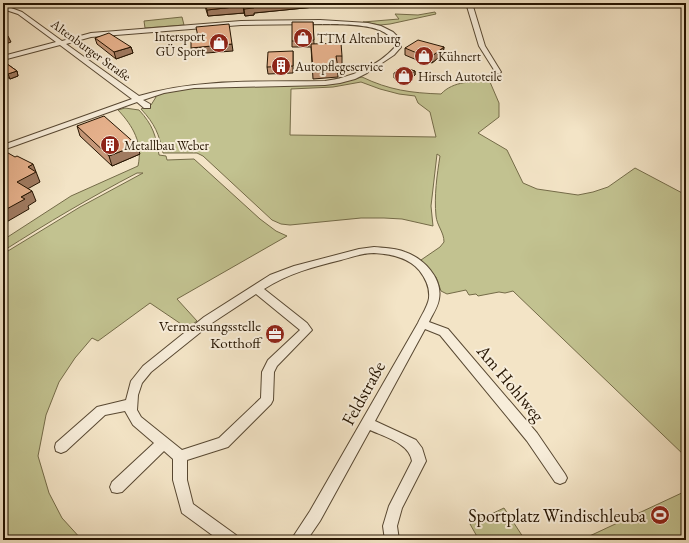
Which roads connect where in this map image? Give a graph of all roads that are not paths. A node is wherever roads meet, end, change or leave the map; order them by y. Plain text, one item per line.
1 (15, 3) edge
2 (469, 3) edge
3 (3, 7) edge
4 (20, 13) junction
5 (60, 42) junction
6 (3, 58) edge
7 (498, 72) dead end
8 (138, 99) junction
9 (147, 106) dead end
10 (3, 148) edge
11 (257, 289) junction
12 (423, 324) junction
13 (131, 404) junction
14 (367, 423) junction
15 (163, 443) junction
16 (61, 448) dead end
17 (180, 456) junction
18 (560, 478) dead end
19 (117, 487) dead end
20 (231, 540) edge
21 (298, 540) edge
22 (392, 540) edge

1 - 3 main road
1 - 4 street, Altenburger Straße
2 - 7 street
3 - 4 street, Altenburger Straße
4 - 5 street, Altenburger Straße
5 - 6 street
5 - 8 street, Altenburger Straße
5 - 8 street
8 - 9 street, Altenburger Straße
8 - 10 street
11 - 12 street, Feldstraße
11 - 13 street
11 - 17 street
12 - 14 street, Feldstraße
12 - 18 street, Am Hohlweg
13 - 15 street
13 - 16 street
14 - 21 street, Feldstraße
14 - 22 street
15 - 17 street
15 - 19 street
17 - 20 street

